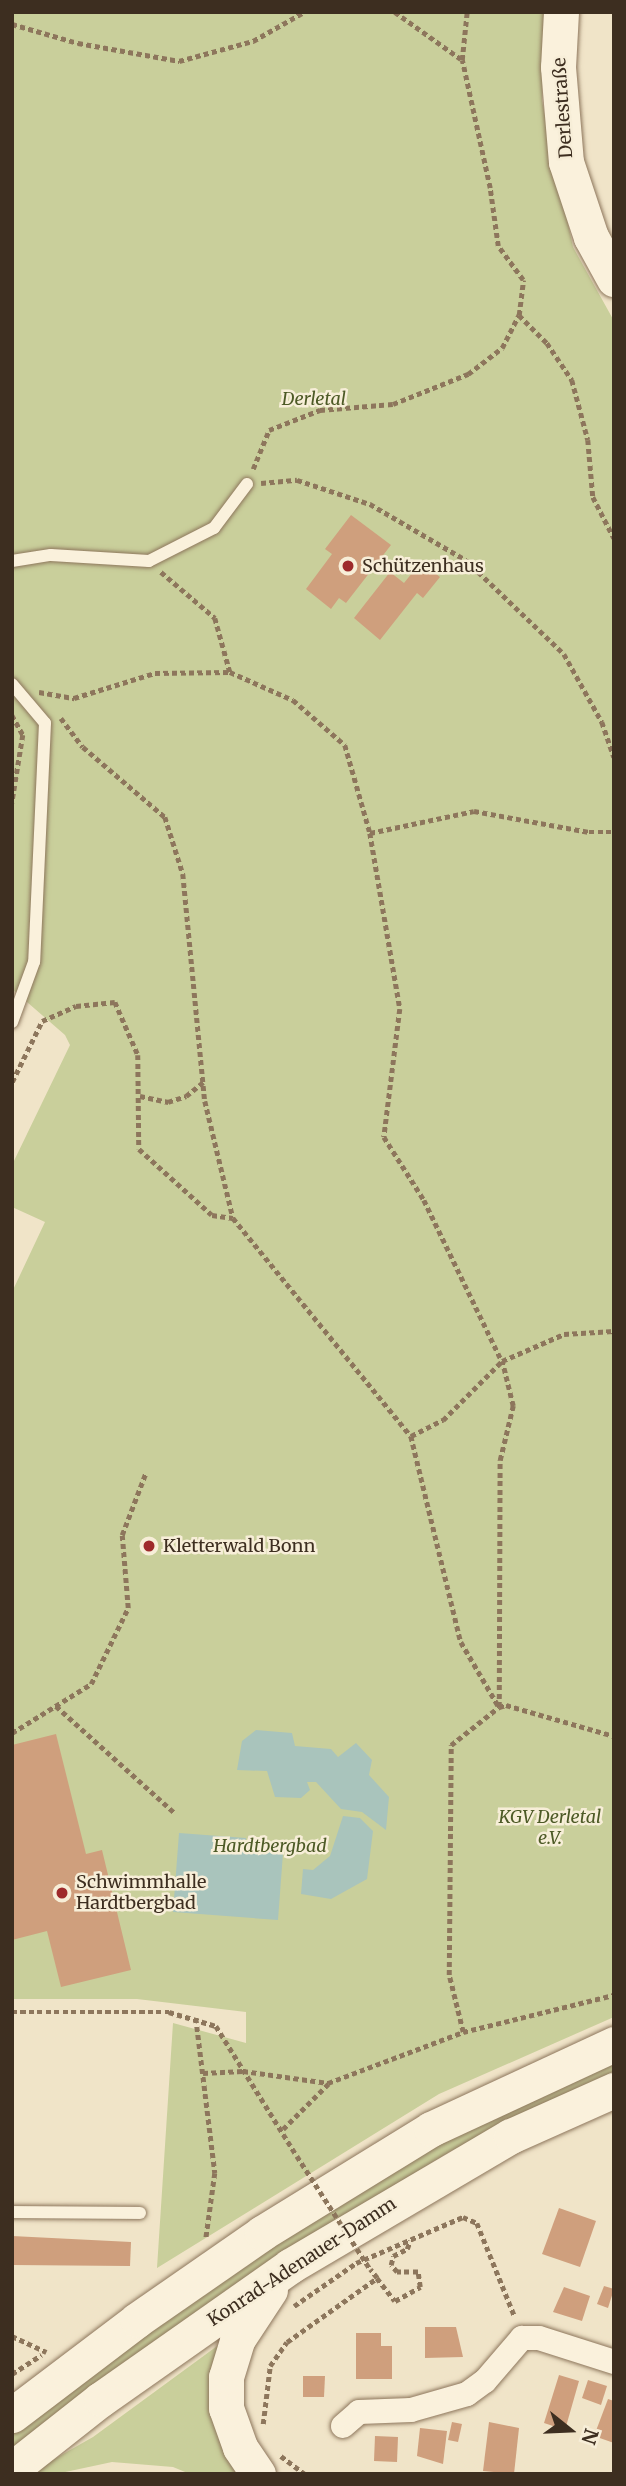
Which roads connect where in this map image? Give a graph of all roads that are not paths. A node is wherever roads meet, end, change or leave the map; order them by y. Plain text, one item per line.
1 (561, 12) edge
2 (614, 279) edge
3 (247, 484) road end
4 (12, 561) edge
5 (14, 686) edge
6 (12, 1022) edge
7 (614, 2044) edge
8 (614, 2090) edge
9 (12, 2212) edge
10 (140, 2213) dead end
11 (290, 2266) junction
12 (614, 2362) edge
13 (12, 2415) edge
14 (343, 2426) dead end
15 (260, 2442) edge
16 (12, 2469) edge

1 - 2 main road, Derlestraße
3 - 4 lane
5 - 6 lane
7 - 13 main road
8 - 11 main road, Konrad-Adenauer-Damm
9 - 10 lane
11 - 15 main road
11 - 16 main road, Konrad-Adenauer-Damm
12 - 14 street

